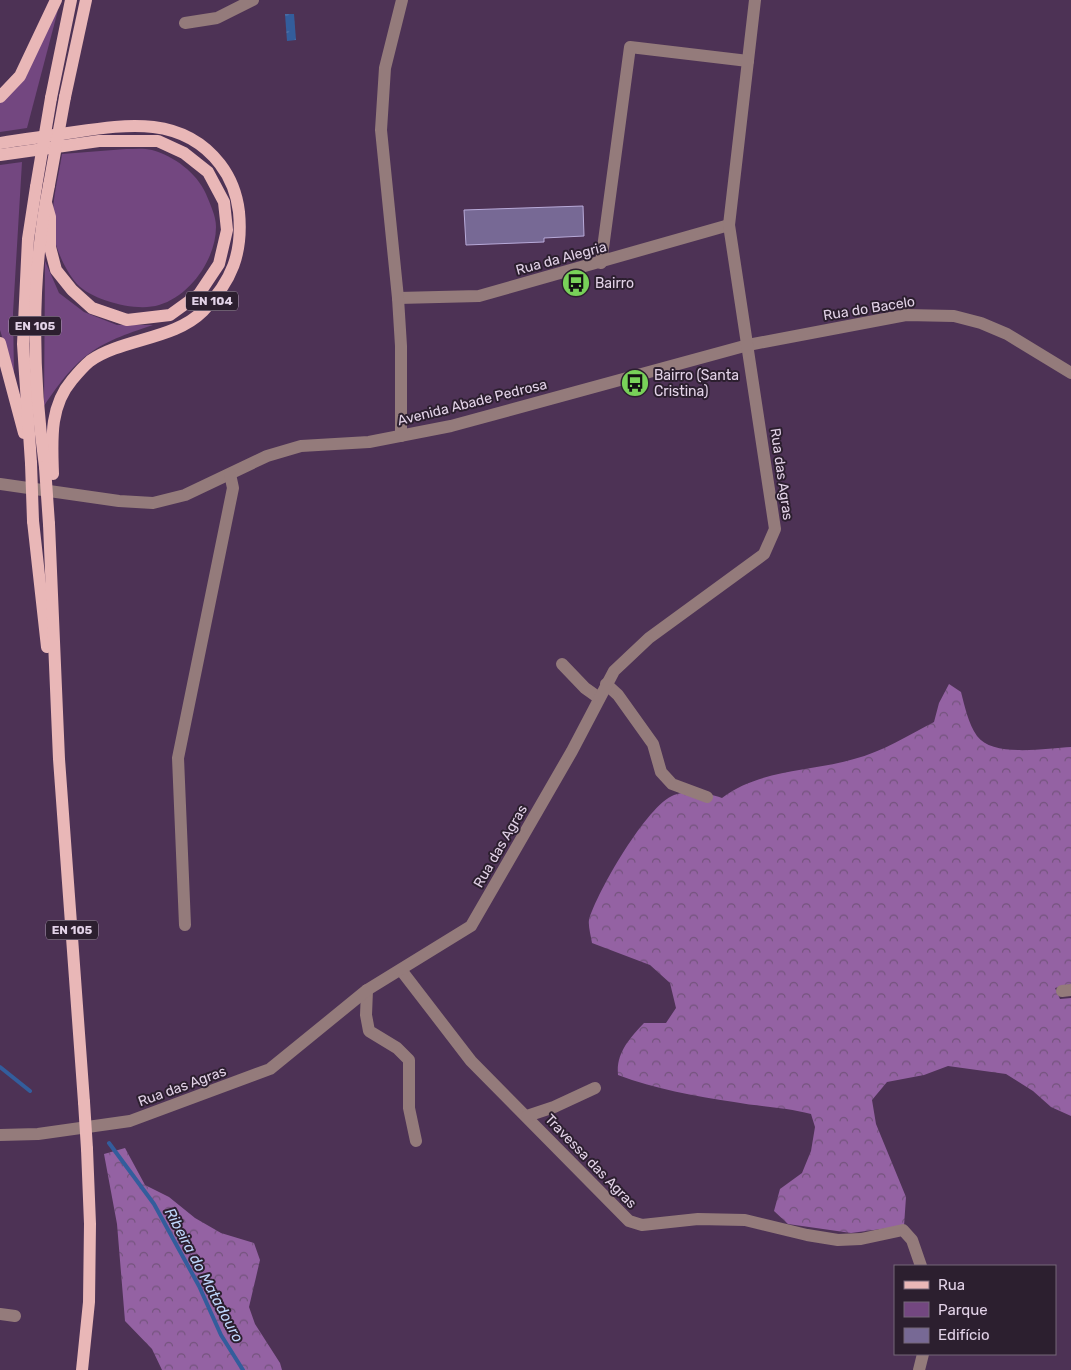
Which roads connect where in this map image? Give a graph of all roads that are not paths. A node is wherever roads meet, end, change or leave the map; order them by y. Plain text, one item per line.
1 (56, 0) edge
2 (71, 0) edge
3 (86, 0) edge
4 (253, 0) edge
5 (402, 0) edge
6 (756, 0) edge
7 (185, 23) dead end
8 (748, 61) junction
9 (0, 97) edge
10 (0, 143) edge
11 (0, 155) edge
12 (46, 203) junction
13 (728, 226) junction
14 (601, 263) junction
15 (398, 298) junction
16 (0, 344) edge
17 (748, 345) junction
18 (1071, 373) edge
19 (401, 436) junction
20 (31, 463) junction
21 (49, 471) junction
22 (230, 474) junction
23 (0, 484) edge
24 (50, 524) joint
25 (562, 664) dead end
26 (606, 684) junction
27 (599, 698) junction
28 (60, 759) junction
29 (707, 797) dead end
30 (185, 925) dead end
31 (402, 970) junction
32 (367, 990) junction
33 (595, 1088) dead end
34 (526, 1116) junction
35 (0, 1135) edge
36 (416, 1141) dead end
37 (921, 1265) edge
38 (0, 1314) edge
39 (15, 1316) dead end
40 (923, 1355) edge
41 (82, 1370) edge
42 (919, 1370) edge

1 - 9 main road
2 - 20 main road, EN 105, bridge
3 - 12 main road, EN 105, bridge
4 - 7 street
5 - 15 street
6 - 8 street, Rua das Agras
8 - 13 street, Rua das Agras
8 - 14 street
10 - 21 main road, EN 104
11 - 12 main road, EN 104
12 - 21 main road, EN 105
13 - 14 street, Rua da Alegria
13 - 17 street, Rua das Agras
14 - 15 street, Rua da Alegria
15 - 19 street
16 - 20 main road
17 - 18 street, Rua do Bacelo
17 - 19 street, Avenida Abade Pedrosa
17 - 26 street, Rua das Agras
19 - 22 street, Avenida Abade Pedrosa
20 - 28 main road, EN 105, bridge
21 - 24 main road, EN 104, bridge
22 - 23 street, Avenida Abade Pedrosa
22 - 30 street
24 - 28 main road, EN 105
25 - 27 street
26 - 27 street, Rua das Agras
26 - 29 street
27 - 31 street, Rua das Agras
28 - 41 main road, EN 105, bridge
31 - 32 street, Rua das Agras
31 - 34 street, Travessa das Agras
32 - 35 street, Rua das Agras
32 - 36 street
33 - 34 street
34 - 37 street, Travessa das Agras
38 - 39 street
40 - 42 street

